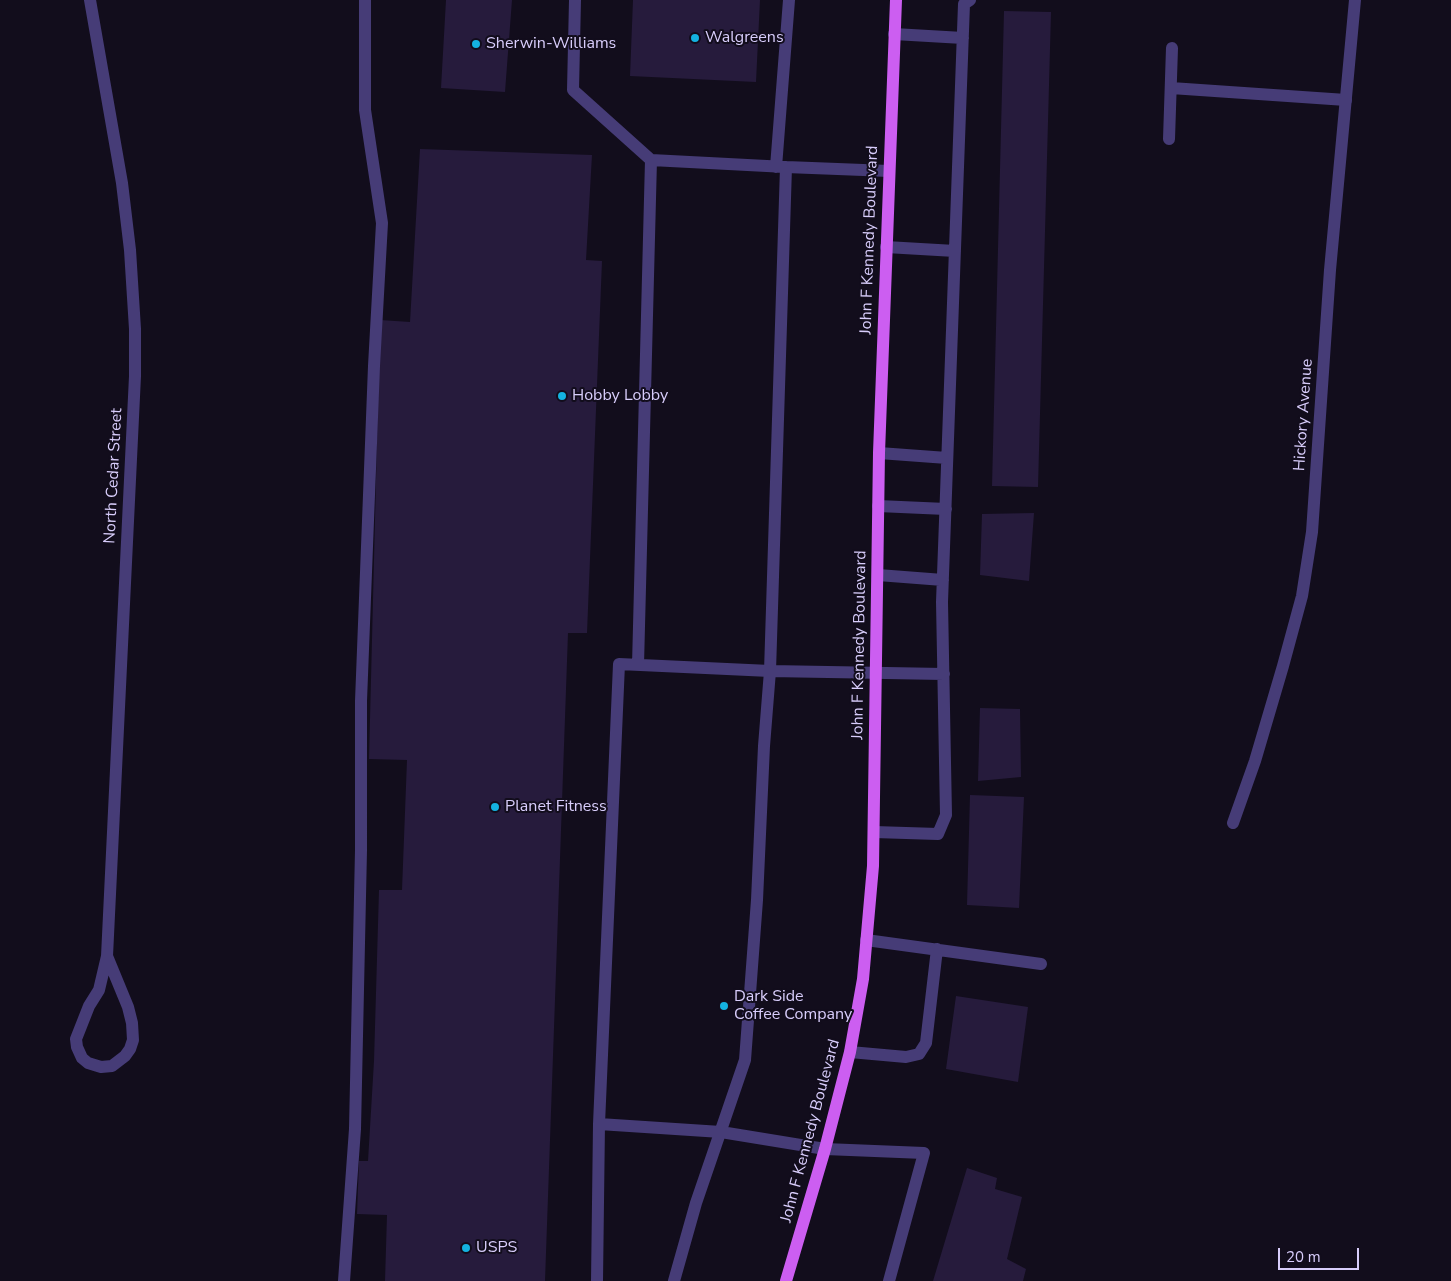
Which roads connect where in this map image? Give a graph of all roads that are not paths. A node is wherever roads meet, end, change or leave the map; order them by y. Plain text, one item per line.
1 (90, 0) edge
2 (365, 0) edge
3 (575, 0) edge
4 (789, 0) edge
5 (896, 0) edge
6 (970, 0) edge
7 (1355, 0) edge
8 (894, 34) junction
9 (963, 38) junction
10 (1172, 48) dead end
11 (1171, 88) junction
12 (1346, 100) junction
13 (1169, 139) dead end
14 (651, 160) junction
15 (781, 167) junction
16 (889, 170) junction
17 (886, 247) junction
18 (955, 250) junction
19 (879, 454) junction
20 (947, 458) junction
21 (878, 506) junction
22 (946, 509) junction
23 (878, 575) junction
24 (943, 580) junction
25 (638, 665) junction
26 (770, 671) junction
27 (877, 673) junction
28 (944, 674) junction
29 (1233, 823) dead end
30 (874, 832) junction
31 (866, 940) junction
32 (937, 949) junction
33 (107, 956) junction
34 (1041, 964) dead end
35 (850, 1052) junction
36 (599, 1124) junction
37 (721, 1132) junction
38 (825, 1150) junction
39 (344, 1281) edge
40 (597, 1281) edge
41 (674, 1281) edge
42 (786, 1281) edge
43 (889, 1281) edge

1 - 33 street, North Cedar Street
2 - 39 street
3 - 14 street
4 - 15 street
5 - 8 main road, John F Kennedy Boulevard
6 - 9 street
7 - 12 street, Hickory Avenue
8 - 9 street
8 - 16 main road, John F Kennedy Boulevard
9 - 18 street
10 - 11 street
11 - 12 street
11 - 13 street
12 - 29 street, Hickory Avenue
14 - 15 street
14 - 25 street
15 - 16 street
15 - 26 street
16 - 17 main road, John F Kennedy Boulevard
17 - 18 street
17 - 19 main road, John F Kennedy Boulevard
18 - 20 street
19 - 20 street
19 - 21 main road, John F Kennedy Boulevard
20 - 22 street
21 - 22 street
21 - 23 main road, John F Kennedy Boulevard
22 - 24 street
23 - 24 street
23 - 27 main road, John F Kennedy Boulevard
24 - 28 street
25 - 26 street
25 - 36 street
26 - 27 street
26 - 37 street
27 - 28 street
27 - 30 main road, John F Kennedy Boulevard
28 - 30 street
30 - 31 main road, John F Kennedy Boulevard
31 - 32 street
31 - 35 main road, John F Kennedy Boulevard
32 - 34 street
32 - 35 street
33 - 33 street, North Cedar Street
35 - 38 main road, John F Kennedy Boulevard
36 - 37 street
36 - 40 street
37 - 38 street
37 - 41 street
38 - 42 main road, John F Kennedy Boulevard
38 - 43 street

